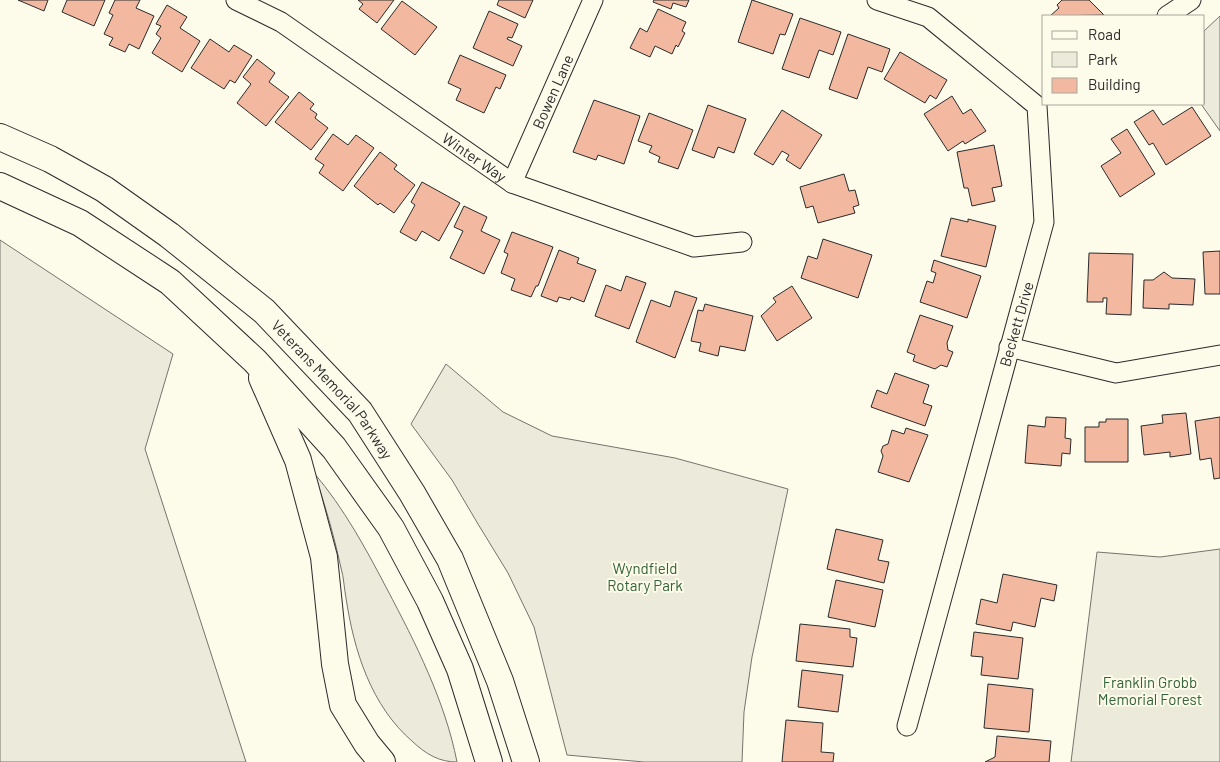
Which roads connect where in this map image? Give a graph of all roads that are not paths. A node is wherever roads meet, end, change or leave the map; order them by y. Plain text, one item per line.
1 (236, 0) edge
2 (594, 0) edge
3 (877, 0) edge
4 (1191, 0) edge
5 (1168, 15) edge
6 (1040, 104) edge
7 (0, 137) edge
8 (512, 183) junction
9 (0, 186) edge
10 (742, 242) dead end
11 (1009, 347) junction
12 (1220, 355) edge
13 (255, 361) junction
14 (907, 726) dead end
15 (382, 762) edge
16 (490, 762) edge
17 (526, 762) edge

1 - 8 street, Winter Way
2 - 8 street, Bowen Lane
3 - 6 street, Beckett Drive
4 - 5 street
6 - 11 street, Beckett Drive
7 - 17 main road, Veterans Memorial Parkway
8 - 10 street, Winter Way
9 - 13 main road
11 - 12 street
11 - 14 street, Beckett Drive
13 - 15 main road
13 - 16 main road

